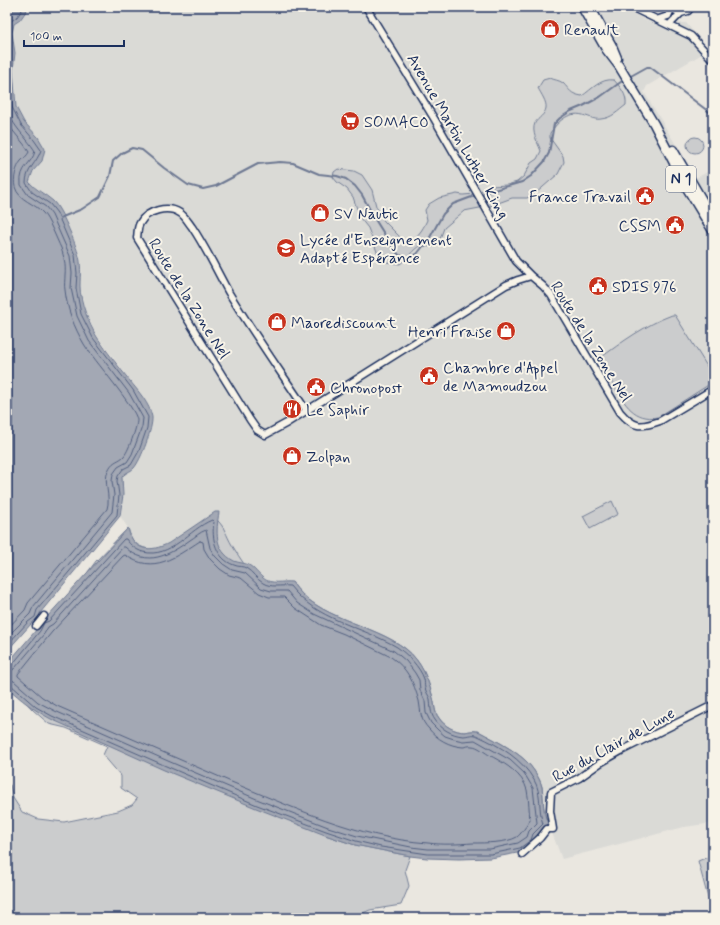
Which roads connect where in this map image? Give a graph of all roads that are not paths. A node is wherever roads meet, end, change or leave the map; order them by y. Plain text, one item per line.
1 (366, 7) edge
2 (585, 7) edge
3 (631, 7) edge
4 (672, 7) edge
5 (692, 7) edge
6 (681, 13) junction
7 (659, 20) junction
8 (669, 25) junction
9 (713, 60) edge
10 (654, 124) junction
11 (713, 218) edge
12 (713, 231) edge
13 (531, 276) junction
14 (713, 389) edge
15 (306, 410) junction
16 (44, 616) dead end
17 (36, 626) dead end
18 (713, 705) edge
19 (522, 854) dead end

1 - 13 street, Avenue Martin Luther King
2 - 10 main road, N 1
3 - 7 street
4 - 6 street
4 - 7 street
5 - 6 street
6 - 8 street
7 - 8 street
8 - 9 street
10 - 11 main road, N 1
10 - 12 main road, N 1
13 - 14 street, Route de la Zone Nel
13 - 15 street, Route de la Zone Nel
15 - 15 street, Route de la Zone Nel
16 - 17 street
18 - 19 street, Rue du Clair de Lune

